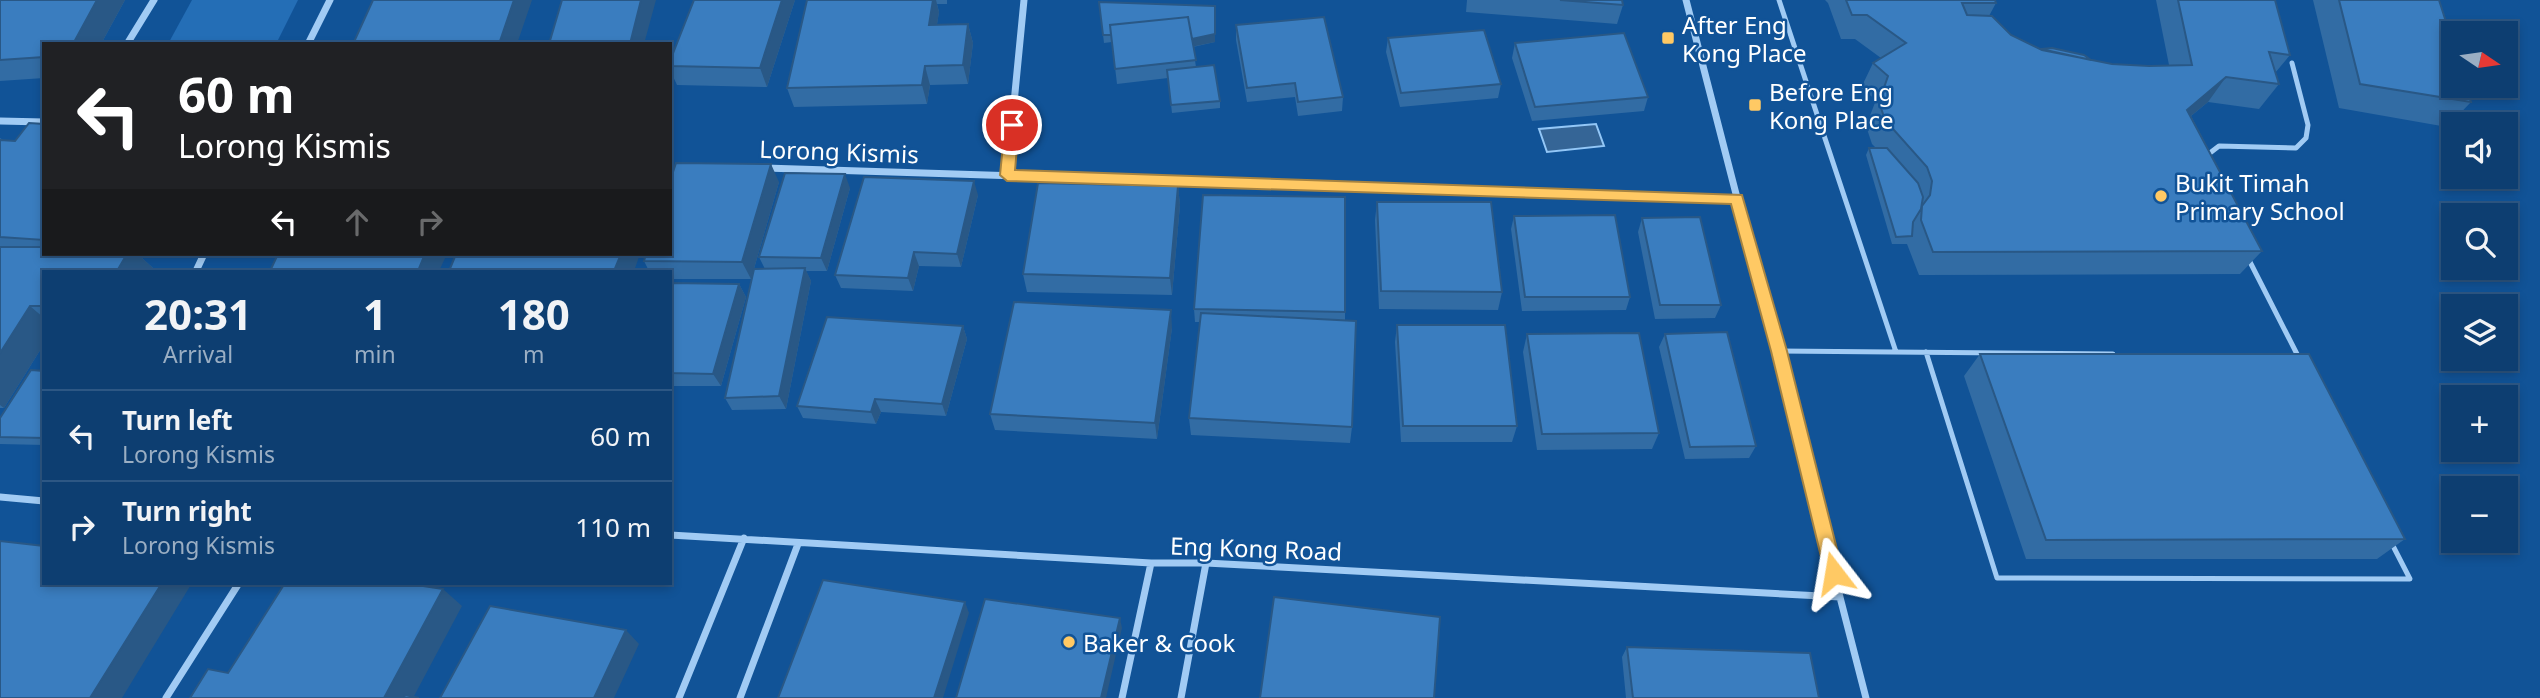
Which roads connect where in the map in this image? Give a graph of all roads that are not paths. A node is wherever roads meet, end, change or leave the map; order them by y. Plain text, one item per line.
1 (154, 0) edge
2 (330, 0) edge
3 (1024, 0) edge
4 (1686, 0) edge
5 (1779, 0) edge
6 (128, 42) edge
7 (309, 42) edge
8 (2292, 63) dead end
9 (0, 121) edge
10 (42, 122) edge
11 (2206, 162) edge
12 (751, 167) edge
13 (1007, 175) junction
14 (1737, 199) junction
15 (2242, 246) edge
16 (1779, 351) junction
17 (1896, 352) junction
18 (1926, 352) junction
19 (2119, 354) edge
20 (2284, 356) edge
21 (2298, 356) junction
22 (2304, 368) edge
23 (0, 497) edge
24 (42, 502) edge
25 (2385, 529) edge
26 (672, 535) edge
27 (744, 538) junction
28 (798, 544) junction
29 (1151, 563) junction
30 (1206, 563) junction
31 (238, 585) edge
32 (1840, 597) junction
33 (166, 698) edge
34 (679, 698) edge
35 (740, 698) edge
36 (1122, 698) edge
37 (1181, 698) edge
38 (1866, 698) edge

1 - 6 street
2 - 7 street
3 - 13 street
4 - 14 street
5 - 17 lane
8 - 11 lane
9 - 10 street
12 - 13 street, Lorong Kismis
13 - 14 street, Lorong Kismis
14 - 16 street
15 - 21 lane
16 - 17 lane
16 - 32 street
17 - 18 lane
18 - 19 lane
18 - 25 lane
20 - 21 lane
21 - 22 lane
23 - 24 street
26 - 27 street, Eng Kong Road
27 - 28 street, Eng Kong Road
27 - 34 street
28 - 29 street, Eng Kong Road
28 - 35 street
29 - 30 street, Eng Kong Road
29 - 36 street
30 - 32 street, Eng Kong Road
30 - 37 street
31 - 33 street
32 - 38 street

